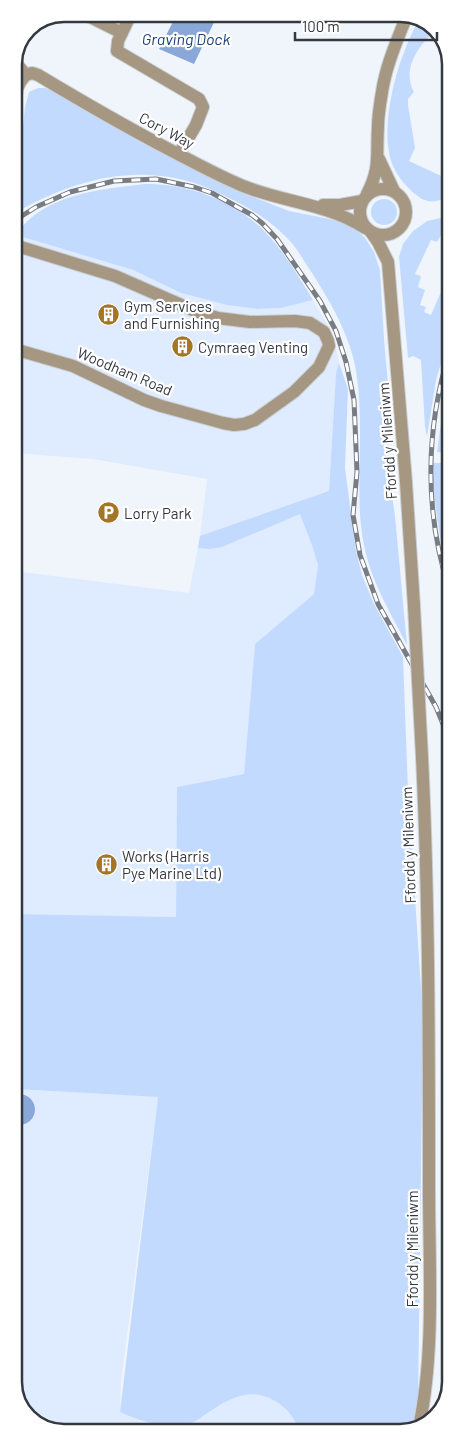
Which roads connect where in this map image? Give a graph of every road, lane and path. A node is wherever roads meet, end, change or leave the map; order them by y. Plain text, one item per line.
1 (100, 22) edge
2 (127, 22) edge
3 (405, 23) edge
4 (122, 33) junction
5 (22, 70) edge
6 (26, 75) junction
7 (22, 79) edge
8 (179, 154) junction
9 (379, 159) junction
10 (394, 191) junction
11 (364, 198) junction
12 (318, 206) junction
13 (368, 230) junction
14 (396, 231) junction
15 (22, 248) edge
16 (388, 262) junction
17 (22, 351) edge
18 (420, 1418) edge

1 - 4 street
2 - 4 street
3 - 9 street
4 - 8 street
5 - 6 street
6 - 7 street
6 - 8 street, Cory Way
8 - 12 street, Cory Way
9 - 10 street
9 - 11 street
10 - 11 street
10 - 14 street
11 - 12 street, Cory Way
11 - 13 street
12 - 13 street, Cory Way
13 - 14 street
13 - 16 street, Ffordd y Mileniwm
14 - 16 street, Ffordd y Mileniwm
15 - 17 street, Woodham Road
16 - 18 street, Ffordd y Mileniwm, bridge

